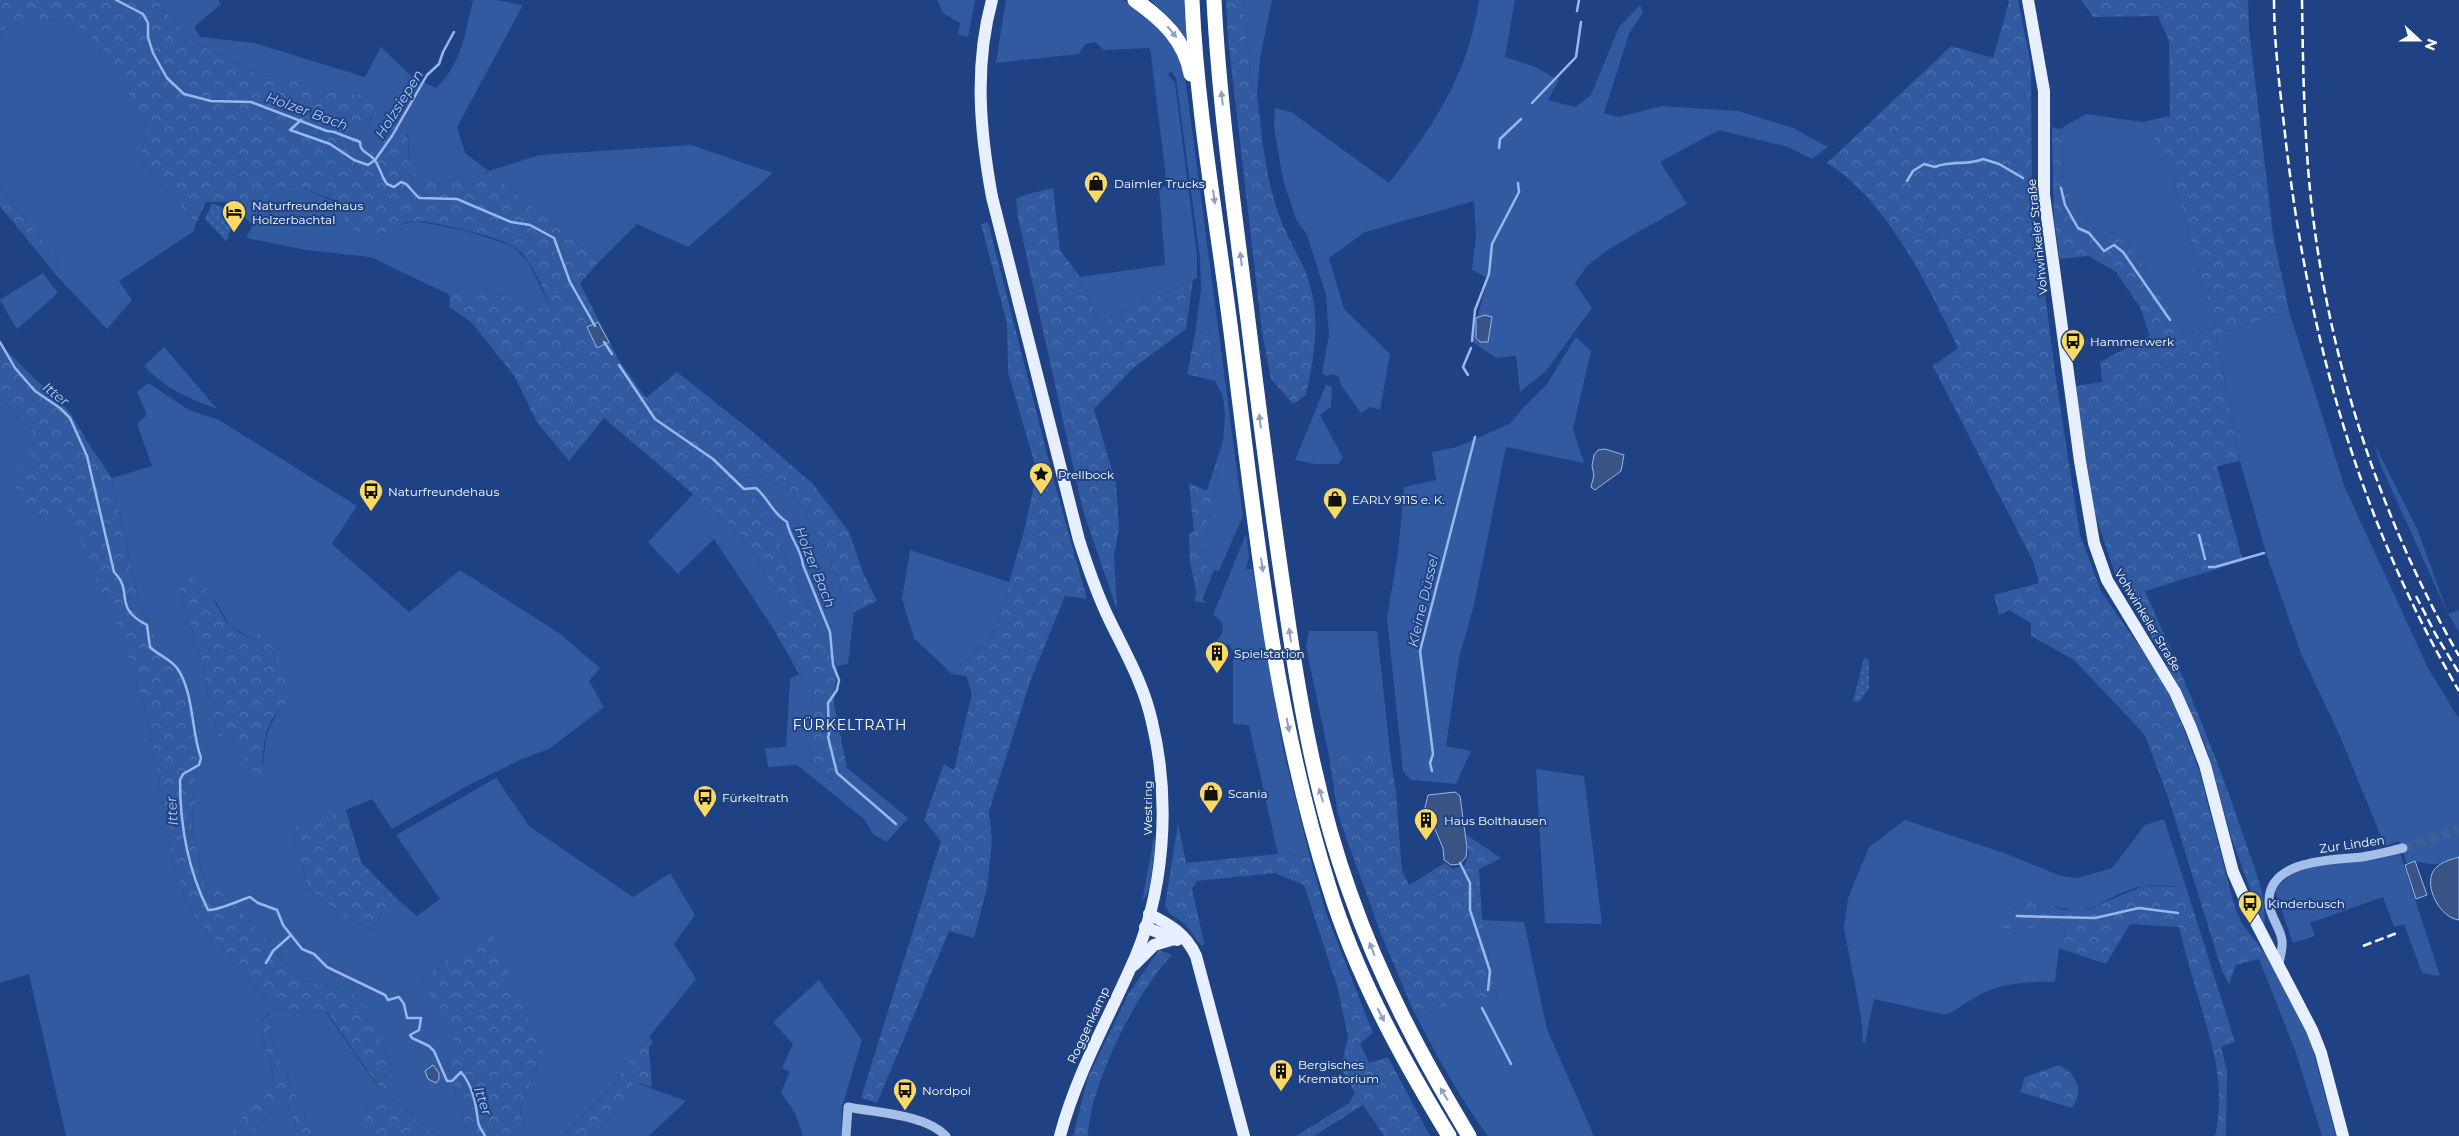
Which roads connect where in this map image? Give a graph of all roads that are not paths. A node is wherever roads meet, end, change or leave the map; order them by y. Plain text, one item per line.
1 (992, 0) edge
2 (1135, 0) edge
3 (1192, 0) edge
4 (1214, 0) edge
5 (2028, 0) edge
6 (1207, 149) junction
7 (2404, 848) tunnel mouth
8 (1147, 920) junction
9 (1174, 939) junction
10 (1188, 945) junction
11 (2279, 964) junction
12 (1131, 969) junction
13 (1065, 1118) junction
14 (846, 1136) edge
15 (946, 1136) edge
16 (1054, 1136) edge
17 (1060, 1136) edge
18 (1244, 1136) edge
19 (1449, 1136) edge
20 (1469, 1136) edge
21 (2343, 1136) edge

1 - 8 main road, Westring
2 -> 6 highway
3 - 6 highway
20 -> 4 highway
5 - 11 main road, Vohwinkeler Straße
6 -> 19 highway
7 - 11 street, Zur Linden
8 - 9 main road
8 - 10 main road
8 - 12 main road, Roggenkamp
9 - 10 main road
9 - 12 main road
10 - 18 main road
11 - 21 main road, Vohwinkeler Straße
12 - 13 main road, Roggenkamp
13 - 16 street
13 - 17 main road, Roggenkamp
14 - 15 street

